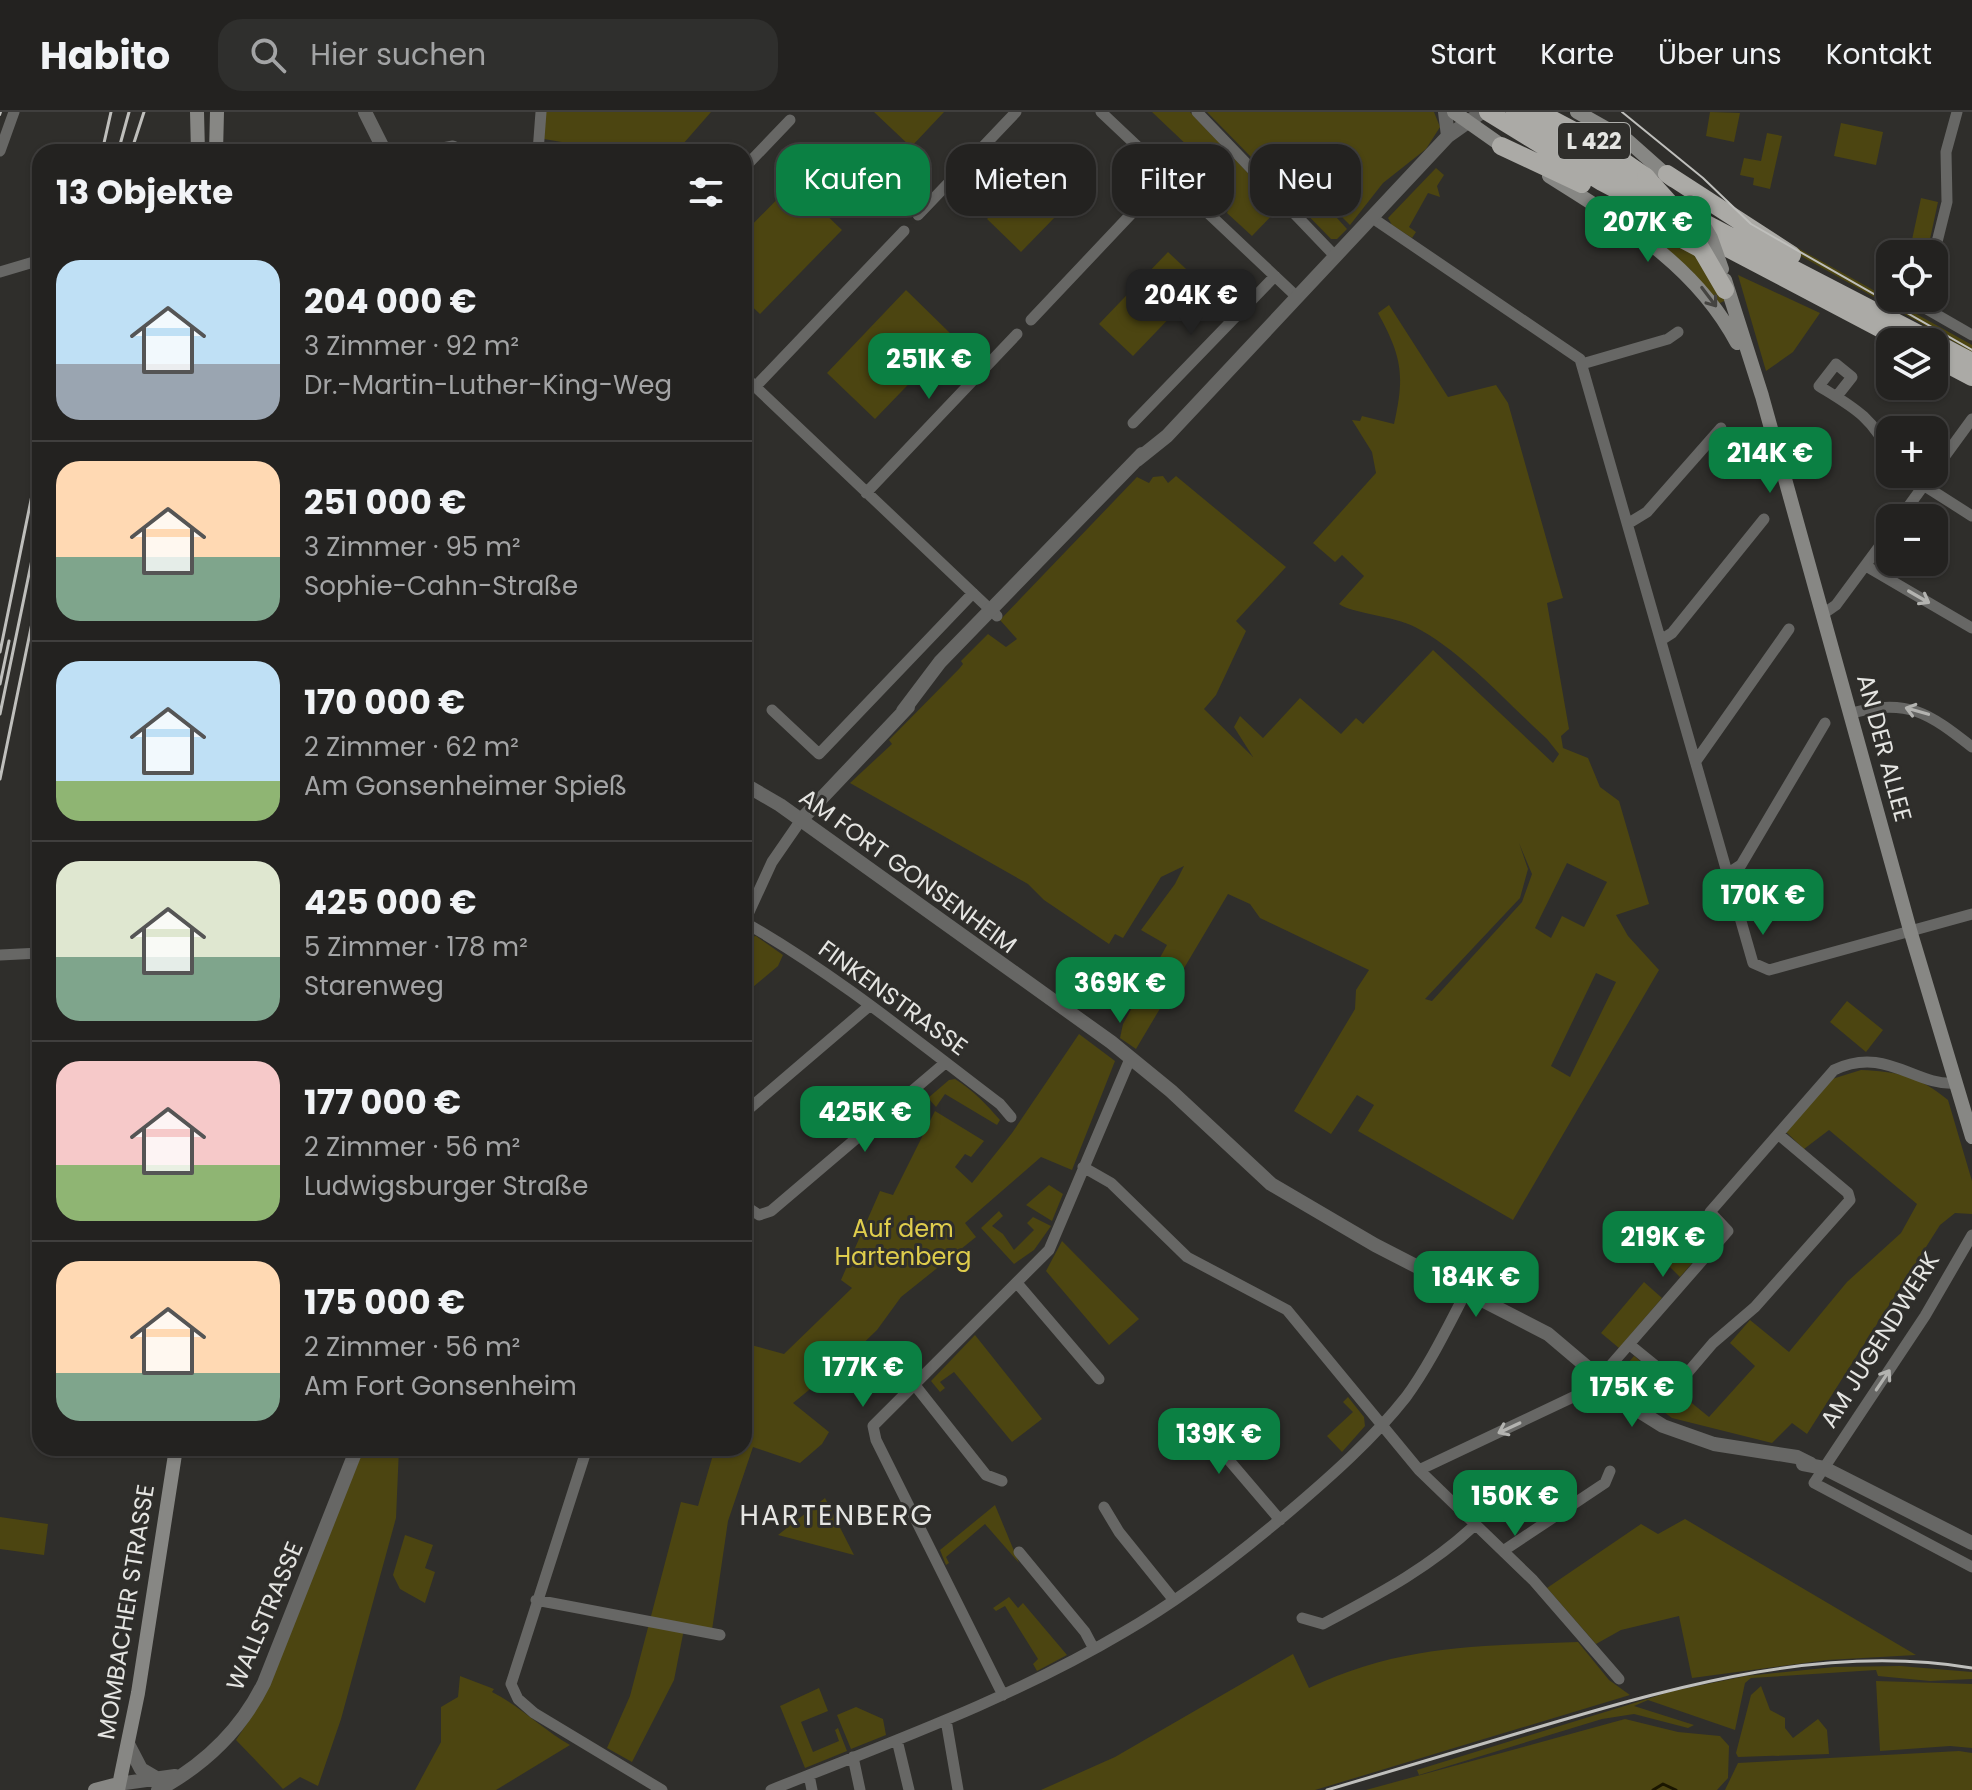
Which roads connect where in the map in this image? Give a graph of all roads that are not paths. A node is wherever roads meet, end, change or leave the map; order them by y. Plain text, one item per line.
1 (14, 112) edge
2 (197, 112) edge
3 (217, 112) edge
4 (365, 112) edge
5 (541, 112) edge
6 (1016, 112) edge
7 (1101, 112) edge
8 (1197, 112) edge
9 (1445, 112) edge
10 (1454, 112) edge
11 (1515, 112) edge
12 (1538, 112) edge
13 (1577, 112) edge
14 (1957, 112) edge
15 (1478, 117) edge
16 (790, 120) dead end
17 (1448, 136) junction
18 (198, 144) edge
19 (216, 144) edge
20 (381, 144) edge
21 (539, 144) edge
22 (1135, 144) edge
23 (1501, 146) junction
24 (0, 151) edge
25 (1434, 154) junction
26 (752, 160) edge
27 (1667, 174) junction
28 (930, 202) edge
29 (1129, 216) edge
30 (1211, 216) edge
31 (1371, 217) junction
32 (904, 231) dead end
33 (1938, 240) edge
34 (1335, 256) junction
35 (32, 262) edge
36 (0, 272) edge
37 (1275, 276) junction
38 (1804, 290) junction
39 (1728, 294) junction
40 (1297, 297) junction
41 (1938, 312) edge
42 (1031, 320) dead end
43 (1879, 328) edge
44 (1900, 328) edge
45 (1921, 328) edge
46 (1678, 332) dead end
47 (1017, 334) dead end
48 (1972, 335) edge
49 (1948, 352) edge
50 (1948, 357) edge
51 (1972, 362) edge
52 (1582, 364) junction
53 (1753, 371) junction
54 (1972, 377) edge
55 (752, 384) edge
56 (755, 387) junction
57 (1837, 396) dead end
58 (1972, 419) edge
59 (1133, 423) dead end
60 (1721, 428) dead end
61 (1876, 429) edge
62 (1948, 452) edge
63 (1924, 488) edge
64 (866, 493) junction
65 (1972, 516) edge
66 (1764, 519) dead end
67 (1629, 523) junction
68 (1876, 552) edge
69 (1866, 566) junction
70 (973, 593) junction
71 (994, 613) junction
72 (1823, 614) junction
73 (1972, 628) edge
74 (1789, 629) dead end
75 (1661, 640) junction
76 (772, 710) dead end
77 (1852, 713) junction
78 (1825, 723) dead end
79 (1972, 747) edge
80 (1696, 761) junction
81 (752, 789) edge
82 (801, 820) junction
83 (1727, 874) junction
84 (752, 905) edge
85 (1972, 914) edge
86 (752, 927) edge
87 (1910, 930) junction
88 (32, 953) edge
89 (0, 955) edge
90 (868, 1007) junction
91 (1130, 1059) junction
92 (945, 1063) junction
93 (1956, 1083) junction
94 (752, 1106) edge
95 (1011, 1117) dead end
96 (1778, 1134) junction
97 (1972, 1137) edge
98 (1083, 1167) junction
99 (752, 1209) edge
100 (1972, 1235) edge
101 (1017, 1283) junction
102 (1466, 1292) junction
103 (1630, 1345) junction
104 (1601, 1378) junction
105 (1099, 1379) dead end
106 (914, 1384) junction
107 (1214, 1425) dead end
108 (1381, 1425) junction
109 (175, 1456) edge
110 (354, 1456) edge
111 (584, 1456) edge
112 (1817, 1466) junction
113 (1419, 1470) junction
114 (1610, 1471) dead end
115 (1002, 1481) dead end
116 (1104, 1507) dead end
117 (1280, 1520) junction
118 (1475, 1525) junction
119 (1972, 1543) edge
120 (1503, 1551) junction
121 (1019, 1552) dead end
122 (1972, 1567) edge
123 (1173, 1599) junction
124 (536, 1600) junction
125 (1302, 1618) dead end
126 (720, 1635) dead end
127 (1094, 1649) junction
128 (1619, 1679) dead end
129 (1003, 1695) junction
130 (946, 1720) junction
131 (897, 1740) junction
132 (128, 1744) junction
133 (853, 1757) junction
134 (809, 1775) junction
135 (153, 1785) edge
136 (118, 1787) edge
137 (95, 1790) edge
138 (662, 1790) edge
139 (771, 1790) edge
140 (812, 1790) edge
141 (860, 1790) edge
142 (909, 1790) edge
143 (958, 1790) edge

1 - 24 street
2 - 18 main road
3 - 19 main road
4 - 20 street
5 - 21 street
6 - 28 street
7 - 22 street
8 - 34 street
9 - 17 street
10 - 15 main road, L 422
11 - 44 highway
12 - 39 highway, L 422, bridge
13 - 27 main road
14 - 33 street
15 - 17 street
15 - 23 main road, L 422
15 - 25 street
15 - 38 highway
16 - 26 street
17 - 25 street
23 - 38 highway
23 -> 53 main road, L 422
25 - 31 street
27 - 39 main road, L 422, bridge
27 - 45 highway
29 - 42 street
30 - 37 street
31 - 34 street
31 - 52 street
32 - 56 street
34 - 40 street
35 - 36 street
37 - 40 street
37 - 59 street
38 - 43 highway
39 - 53 main road, L 422
40 - 71 street
41 - 48 street
46 - 52 street
47 - 64 street
49 - 51 highway
50 - 54 highway
52 - 67 street
53 - 72 main road, AN DER ALLEE / L 422
55 - 56 street
56 - 64 street
57 - 61 street
58 - 62 street
60 - 67 street
63 - 65 street
64 - 70 street
66 - 75 street
67 - 75 street
68 - 69 street
69 - 72 street
69 -> 73 street
70 - 71 street
70 - 76 street
71 - 82 street
72 - 77 main road, AN DER ALLEE / L 422
74 - 80 street
75 - 80 street
79 -> 77 street
77 - 87 main road, AN DER ALLEE / L 422
78 - 83 street
80 - 83 street
81 - 82 street, AM FORT GONSENHEIM
82 - 84 street
82 - 91 street, AM FORT GONSENHEIM
83 - 87 street
85 - 87 street
86 - 90 street, FINKENSTRASSE
87 - 93 main road, AN DER ALLEE / L 422
88 - 89 street
90 - 92 street, FINKENSTRASSE
90 - 94 street
91 - 98 street
91 - 102 street, AM FORT GONSENHEIM
92 - 95 street, FINKENSTRASSE
92 - 99 street
93 - 96 street
93 - 97 main road, AN DER ALLEE / L 422
96 - 103 street
96 - 103 street
98 - 101 street
98 - 108 street
112 -> 100 street, AM JUGENDWERK
101 - 105 street
101 - 106 street
102 - 104 street, AM FORT GONSENHEIM
102 - 108 street
103 - 104 street
104 - 112 street, AM FORT GONSENHEIM
104 -> 113 street
106 - 115 street
106 - 129 street
107 - 117 street
108 - 113 street
108 - 117 street
109 - 132 main road, MOMBACHER STRASSE
110 - 135 street, WALLSTRASSE
111 - 124 street
112 - 119 street, AM FORT GONSENHEIM
112 - 122 street
113 - 118 street
114 - 120 street
116 - 123 street
117 - 123 street
118 - 120 street
118 - 125 street
120 - 128 street
121 - 127 street
123 - 127 street
124 - 126 street
124 - 138 street
127 - 129 street
129 - 130 street
130 - 131 street
130 - 143 street
131 - 133 street
131 - 142 street
132 - 135 street
132 - 136 main road, MOMBACHER STRASSE
133 - 134 street
133 - 141 street
134 - 139 street
134 - 140 street
135 - 136 street, WALLSTRASSE
136 - 137 main road

